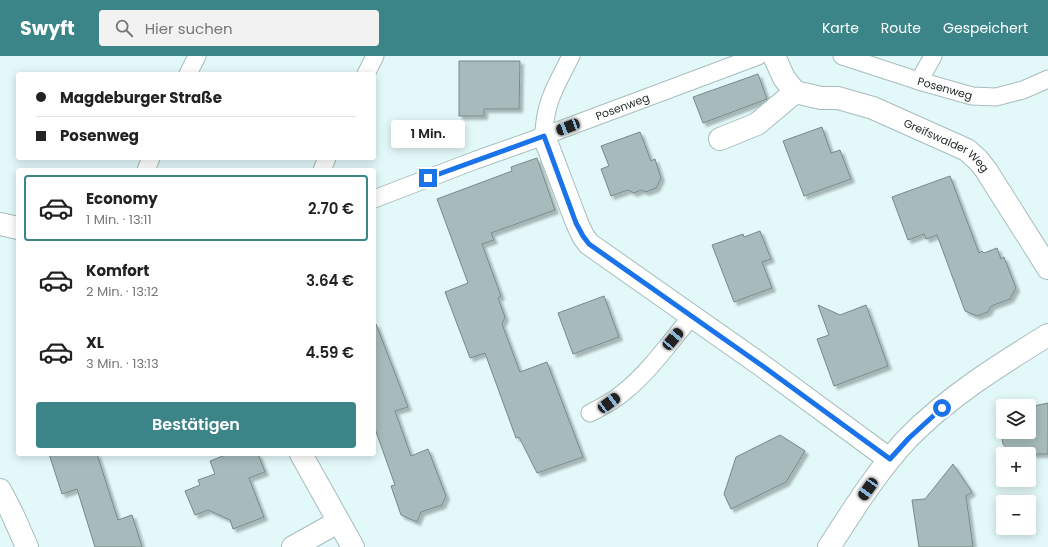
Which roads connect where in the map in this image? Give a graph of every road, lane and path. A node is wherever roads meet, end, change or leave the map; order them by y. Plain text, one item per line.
1 (197, 56) edge
2 (375, 56) edge
3 (571, 56) edge
4 (774, 56) edge
5 (842, 56) edge
6 (933, 56) edge
7 (752, 57) edge
8 (189, 72) edge
9 (367, 72) edge
10 (1048, 79) edge
11 (919, 81) junction
12 (796, 92) junction
13 (544, 136) junction
14 (720, 139) dead end
15 (376, 198) edge
16 (0, 224) edge
17 (16, 228) edge
18 (1048, 268) edge
19 (692, 316) junction
20 (1048, 335) edge
21 (590, 413) dead end
22 (302, 456) edge
23 (890, 459) junction
24 (0, 490) edge
25 (338, 522) junction
26 (27, 547) edge
27 (293, 547) edge
28 (353, 547) edge
29 (829, 547) edge

1 - 8 lane
2 - 9 lane
3 - 13 lane
4 - 12 street
5 - 11 lane, Posenweg
6 - 11 lane
7 - 13 lane, Posenweg
10 - 11 lane, Posenweg
12 - 14 street
12 - 18 street, Greifswalder Weg
13 - 15 lane, Posenweg
13 - 19 street
16 - 17 street
19 - 21 lane
19 - 23 street
20 - 23 street
22 - 25 street
23 - 29 street
24 - 26 street
25 - 27 street
25 - 28 street

